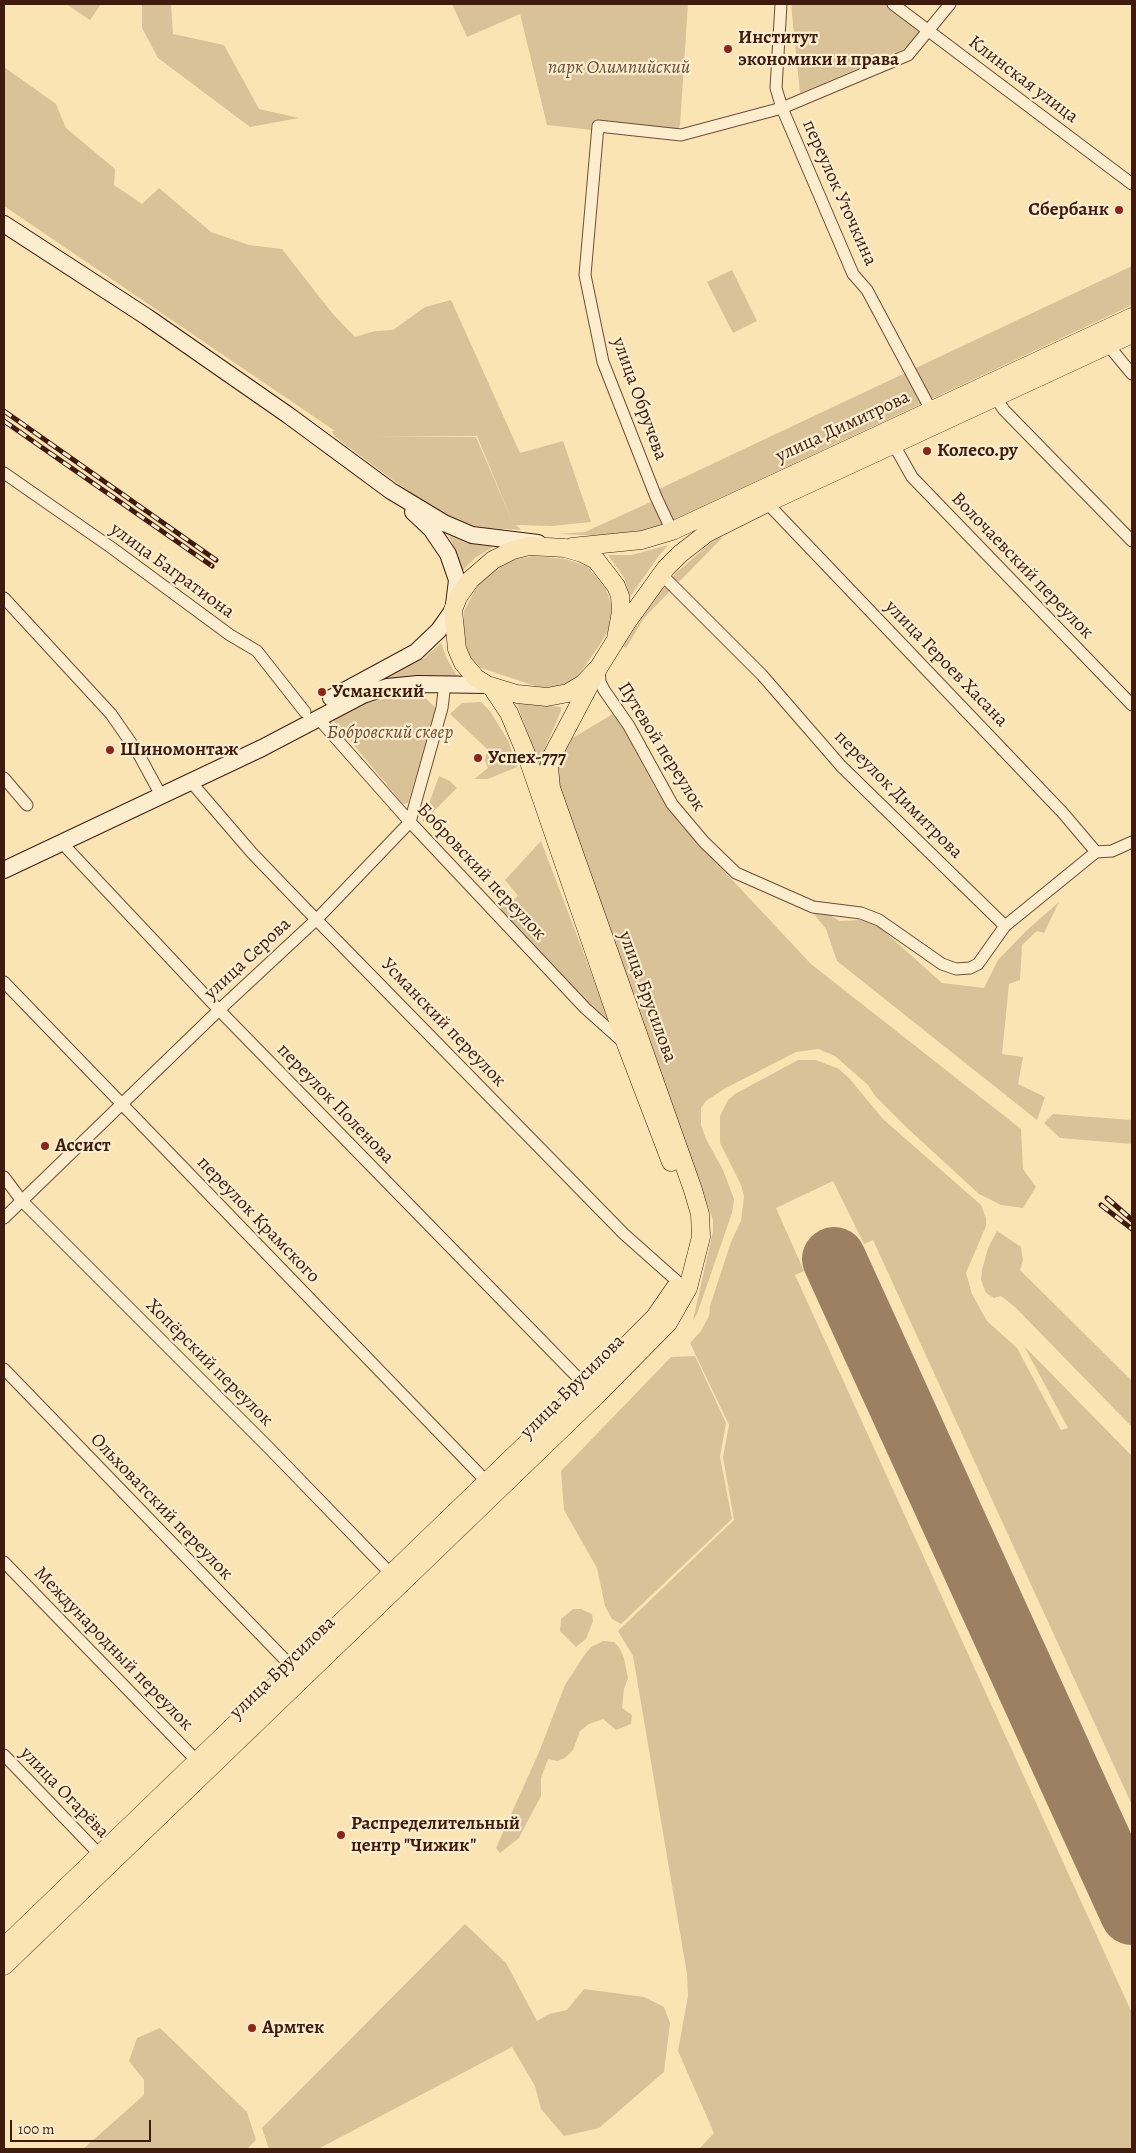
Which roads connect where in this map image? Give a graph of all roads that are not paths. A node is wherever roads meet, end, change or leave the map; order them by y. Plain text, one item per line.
1 (781, 4) edge
2 (893, 4) edge
3 (950, 4) edge
4 (928, 31) junction
5 (782, 108) junction
6 (1132, 184) edge
7 (4, 224) edge
8 (1132, 317) edge
9 (1132, 334) edge
10 (1108, 345) junction
11 (1132, 374) edge
12 (996, 397) junction
13 (931, 410) junction
14 (894, 445) junction
15 (4, 472) edge
16 (391, 491) junction
17 (767, 502) junction
18 (672, 531) junction
19 (1132, 541) edge
20 (557, 547) junction
21 (661, 574) junction
22 (4, 598) edge
23 (453, 608) junction
24 (616, 639) junction
25 (599, 667) junction
26 (445, 683) junction
27 (489, 686) junction
28 (1132, 705) edge
29 (311, 715) junction
30 (4, 778) edge
31 (191, 782) junction
32 (157, 788) junction
33 (27, 805) dead end
34 (410, 822) junction
35 (1132, 842) edge
36 (62, 843) junction
37 (1096, 852) junction
38 (4, 860) edge
39 (4, 870) edge
40 (318, 918) junction
41 (1005, 926) junction
42 (4, 982) edge
43 (220, 1010) junction
44 (626, 1044) junction
45 (122, 1106) junction
46 (4, 1176) edge
47 (22, 1201) junction
48 (4, 1218) edge
49 (678, 1282) junction
50 (4, 1370) edge
51 (586, 1386) junction
52 (487, 1482) junction
53 (4, 1562) edge
54 (392, 1574) junction
55 (293, 1668) junction
56 (250, 1719) junction
57 (4, 1755) edge
58 (197, 1761) junction
59 (100, 1855) junction
60 (4, 1947) edge
61 (4, 1966) edge

1 - 5 street, переулок Уточкина
2 - 4 street, Клинская улица
3 - 4 street
4 - 5 street
4 - 6 street, Клинская улица
5 - 13 street, переулок Уточкина
5 - 18 street, улица Обручева
7 - 16 main road
8 - 13 main road, улица Димитрова
9 - 10 main road, улица Димитрова
10 - 11 street
10 - 12 main road, улица Димитрова
12 - 14 main road, улица Димитрова
12 - 19 street
13 - 18 main road, улица Димитрова
14 - 17 main road, улица Димитрова
14 - 28 street, Волочаевский переулок
15 - 29 street, улица Багратиона
16 - 20 main road
16 - 23 main road
17 - 21 main road, улица Димитрова
17 - 37 street, улица Героев Хасана
18 - 20 main road, улица Димитрова
20 - 23 main road, улица Димитрова
20 - 24 main road, улица Димитрова
21 - 24 main road, улица Димитрова
21 - 41 street, переулок Димитрова
22 - 32 street
23 - 27 main road, улица Димитрова
23 - 29 main road, улица Димитрова
24 - 25 main road, улица Димитрова
25 - 27 main road, улица Димитрова
25 - 41 street, Путевой переулок
25 - 56 main road, улица Брусилова
26 - 27 main road, улица Димитрова
26 - 29 main road, улица Димитрова
26 - 34 street, улица Серова
27 - 44 main road, улица Брусилова
29 - 31 main road, улица Димитрова
29 - 32 main road, улица Димитрова
29 - 34 street, Бобровский переулок
30 - 33 street
31 - 36 main road, улица Димитрова
31 - 40 street, Усманский переулок
32 - 38 main road, улица Димитрова
34 - 40 street, улица Серова
34 - 44 street, Бобровский переулок
35 - 37 street
36 - 39 main road, улица Димитрова
36 - 43 street, переулок Поленова
37 - 41 street
40 - 43 street, улица Серова
40 - 49 street, Усманский переулок
42 - 45 street, переулок Крамского
43 - 45 street, улица Серова
43 - 51 street, переулок Поленова
44 - 49 main road, улица Брусилова
45 - 47 street, улица Серова
45 - 52 street, переулок Крамского
46 - 47 street, Хопёрский переулок
47 - 48 street, улица Серова
47 - 54 street, Хопёрский переулок
49 - 51 main road, улица Брусилова
50 - 55 street, Ольховатский переулок
51 - 52 main road, улица Брусилова
52 - 54 main road, улица Брусилова
53 - 58 street, Международный переулок
54 - 55 main road, улица Брусилова
55 - 56 main road, улица Брусилова
56 - 58 main road, улица Брусилова
56 - 61 main road, улица Брусилова
57 - 59 street, улица Огарёва
58 - 59 main road, улица Брусилова
59 - 60 main road, улица Брусилова

